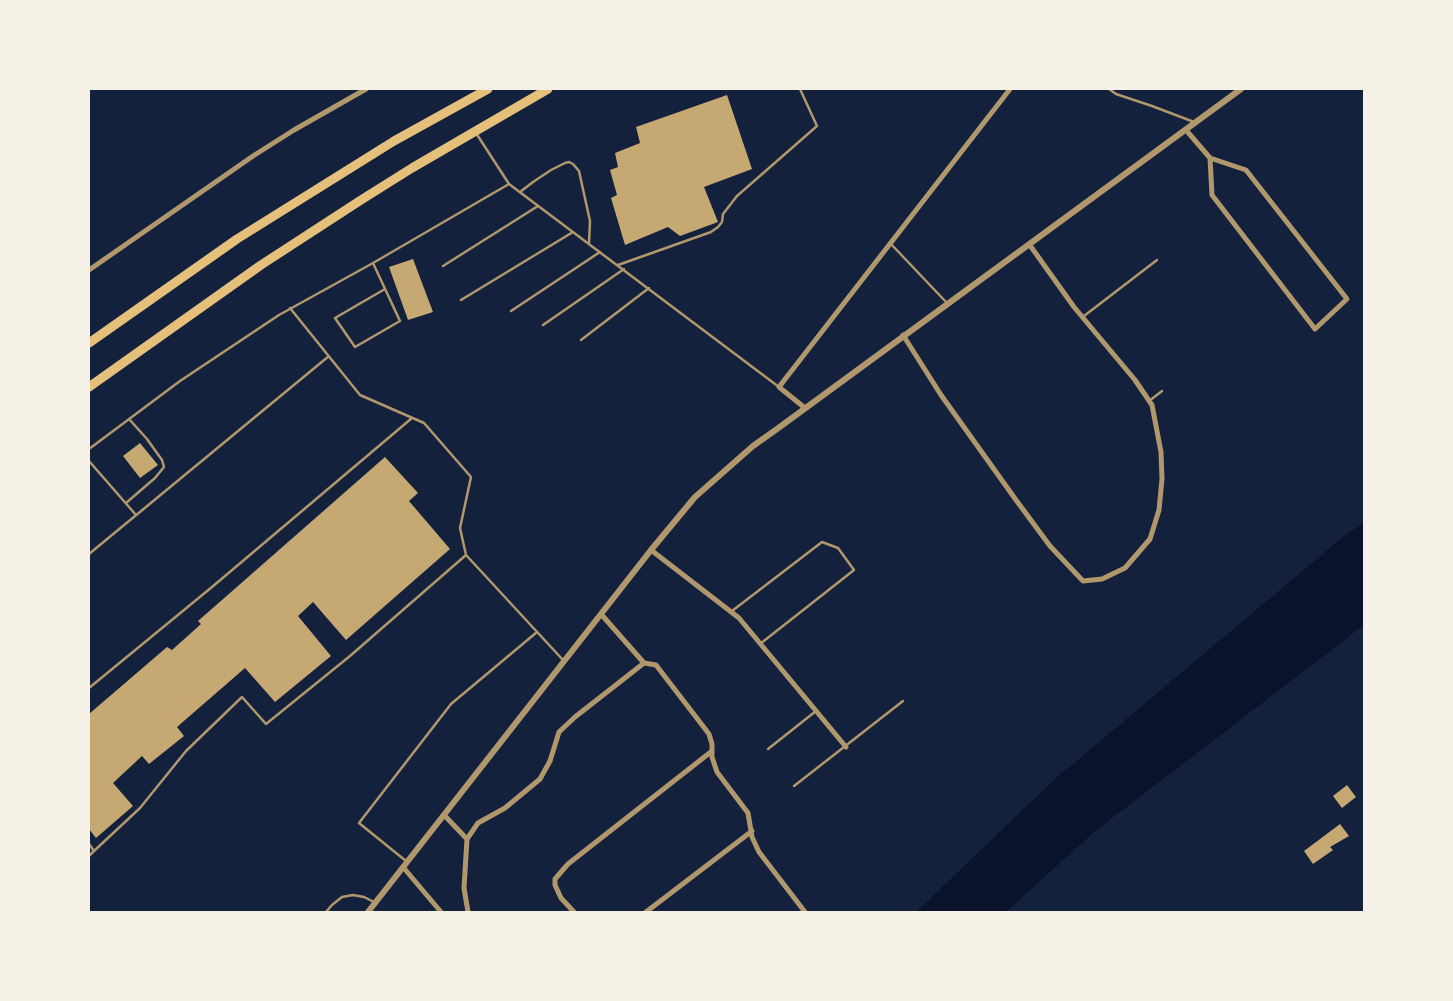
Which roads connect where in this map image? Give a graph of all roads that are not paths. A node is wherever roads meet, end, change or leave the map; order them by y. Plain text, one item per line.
1 (366, 89) edge
2 (488, 89) edge
3 (548, 89) edge
4 (800, 89) edge
5 (1010, 89) edge
6 (1109, 89) edge
7 (1241, 89) edge
8 (1195, 123) junction
9 (475, 130) junction
10 (1186, 130) junction
11 (1210, 158) junction
12 (509, 184) junction
13 (520, 192) junction
14 (538, 206) junction
15 (573, 232) junction
16 (589, 243) junction
17 (890, 243) junction
18 (1029, 244) junction
19 (600, 252) junction
20 (1157, 260) dead end
21 (373, 263) junction
22 (618, 265) junction
23 (443, 266) dead end
24 (624, 269) junction
25 (89, 270) edge
26 (649, 288) junction
27 (385, 289) junction
28 (461, 300) dead end
29 (947, 303) junction
30 (290, 308) junction
31 (511, 311) dead end
32 (1082, 317) junction
33 (543, 325) dead end
34 (904, 335) junction
35 (582, 340) dead end
36 (89, 343) edge
37 (329, 356) junction
38 (89, 387) edge
39 (780, 387) junction
40 (1162, 391) dead end
41 (1150, 401) junction
42 (805, 408) junction
43 (412, 418) junction
44 (130, 419) junction
45 (89, 450) edge
46 (89, 461) edge
47 (126, 503) junction
48 (136, 515) junction
49 (651, 550) junction
50 (89, 554) edge
51 (466, 555) junction
52 (731, 612) junction
53 (602, 614) junction
54 (537, 632) junction
55 (760, 644) junction
56 (564, 661) junction
57 (644, 663) junction
58 (89, 688) edge
59 (903, 702) dead end
60 (816, 711) junction
61 (846, 747) junction
62 (768, 749) dead end
63 (712, 751) junction
64 (794, 786) dead end
65 (444, 815) junction
66 (752, 831) junction
67 (467, 839) junction
68 (89, 844) edge
69 (94, 851) junction
70 (89, 856) edge
71 (405, 864) junction
72 (376, 902) junction
73 (326, 912) edge
74 (368, 912) edge
75 (441, 912) edge
76 (468, 912) edge
77 (574, 912) edge
78 (646, 912) edge
79 (805, 912) edge

1 - 25 street
2 - 36 highway
3 - 9 highway
4 - 22 lane
5 - 17 street
6 - 8 lane
7 - 8 street
8 - 10 street
9 - 12 lane
9 - 38 highway
10 - 11 street
10 - 18 street
11 - 11 street
12 - 13 lane
12 - 21 lane
13 - 14 lane
13 - 16 lane
14 - 15 lane
14 - 23 lane
15 - 16 lane
15 - 28 lane
16 - 19 lane
17 - 29 lane
17 - 39 street
18 - 29 street
18 - 32 street
19 - 22 lane
19 - 31 lane
20 - 32 lane
21 - 27 lane
21 - 30 lane
22 - 24 lane
24 - 26 lane
24 - 33 lane
26 - 35 lane
26 - 39 lane
27 - 27 lane
29 - 34 street
30 - 37 lane
30 - 44 lane
32 - 41 street
34 - 41 street
34 - 42 street
37 - 43 lane
37 - 48 lane
39 - 42 street
40 - 41 lane
42 - 49 street
43 - 51 lane
43 - 58 lane
44 - 45 lane
44 - 47 lane
46 - 47 lane
47 - 48 lane
48 - 50 lane
49 - 52 street
49 - 53 street
51 - 54 lane
51 - 69 lane
52 - 55 street
52 - 55 lane
53 - 56 street
53 - 57 street
54 - 56 lane
54 - 71 lane
55 - 60 street
56 - 65 street
57 - 63 street
57 - 67 street
59 - 61 lane
60 - 61 street
60 - 62 lane
61 - 64 lane
63 - 66 street
63 - 77 street
65 - 67 street
65 - 71 street
66 - 78 street
66 - 79 street
67 - 76 street
68 - 69 lane
69 - 70 lane
71 - 72 street
71 - 75 street
72 - 73 lane
72 - 74 street

